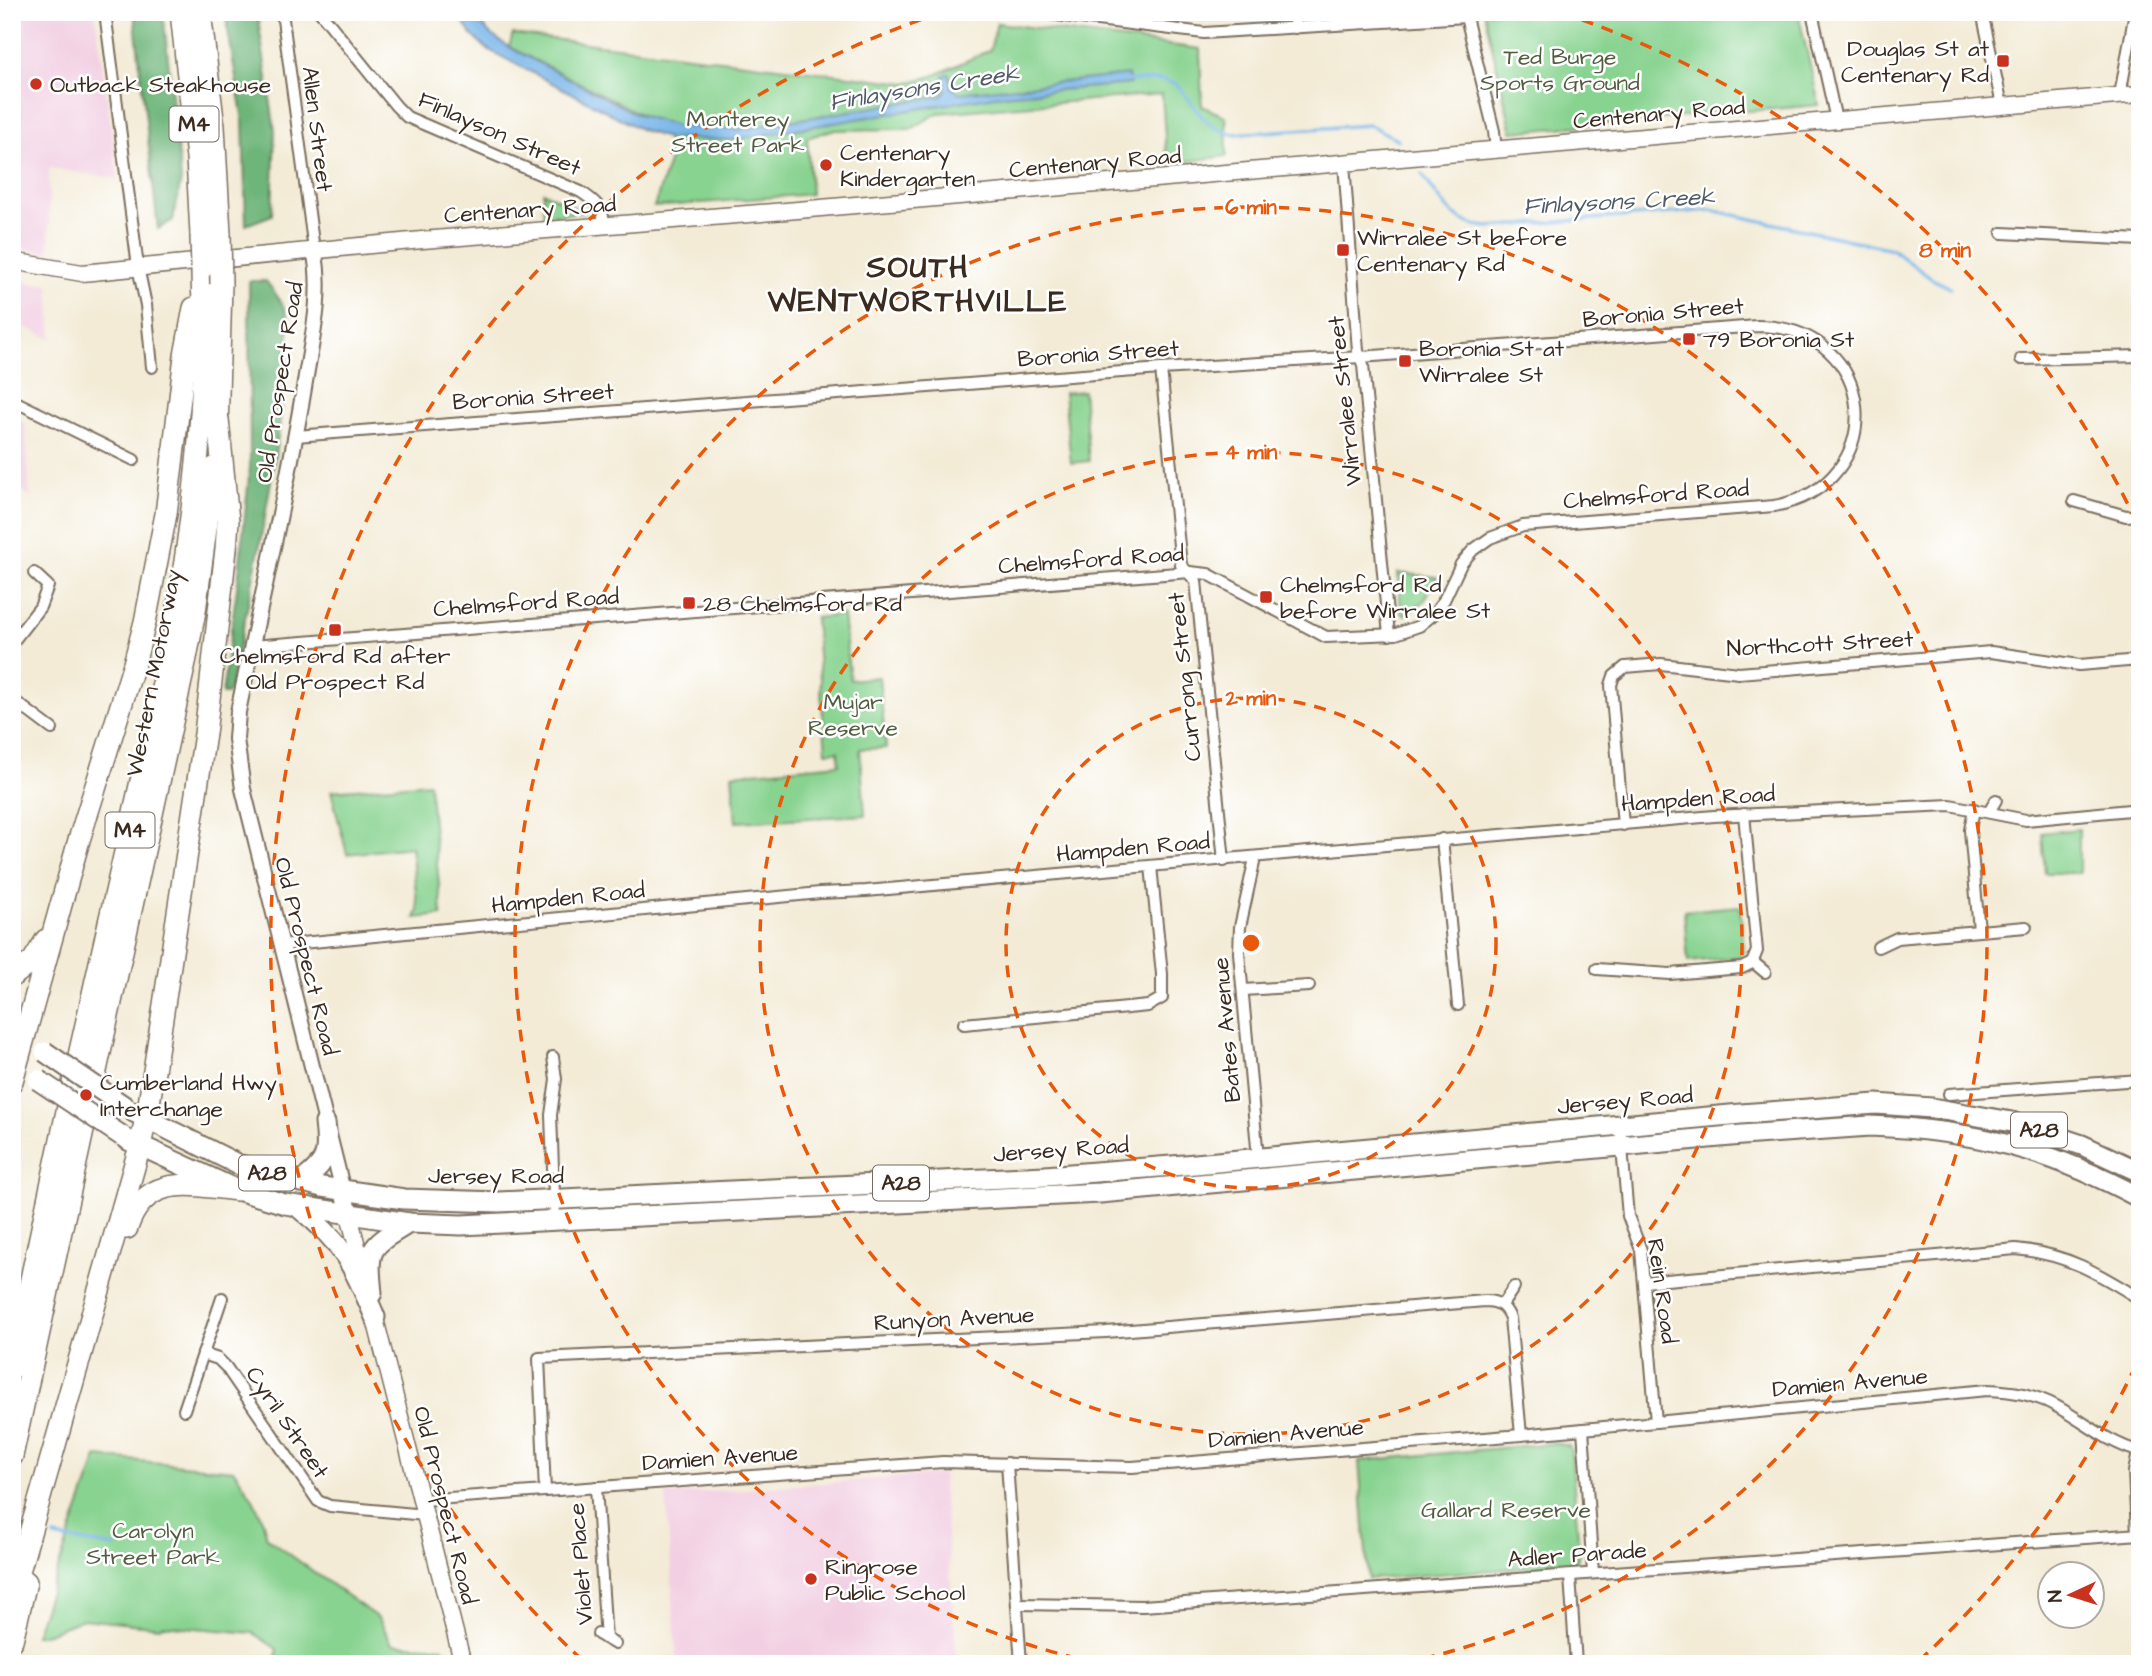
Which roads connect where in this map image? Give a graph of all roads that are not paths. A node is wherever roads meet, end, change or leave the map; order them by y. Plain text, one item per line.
1 (105, 12) edge
2 (181, 12) edge
3 (200, 12) edge
4 (282, 12) edge
5 (320, 12) edge
6 (1032, 12) edge
7 (1293, 12) edge
8 (1812, 12) edge
9 (1982, 12) edge
10 (2134, 12) edge
11 (1465, 15) edge
12 (1295, 28) junction
13 (2140, 94) edge
14 (2120, 95) junction
15 (2002, 105) junction
16 (1836, 120) junction
17 (1496, 150) junction
18 (1344, 163) junction
19 (605, 227) junction
20 (2002, 233) dead end
21 (211, 235) junction
22 (2140, 240) edge
23 (314, 250) junction
24 (12, 261) edge
25 (138, 267) junction
26 (206, 281) junction
27 (2140, 356) edge
28 (1361, 358) junction
29 (2021, 359) dead end
30 (152, 368) dead end
31 (1161, 369) junction
32 (12, 400) edge
33 (1856, 411) joint
34 (218, 419) junction
35 (296, 436) junction
36 (134, 460) dead end
37 (2074, 501) dead end
38 (2140, 515) edge
39 (1190, 572) junction
40 (34, 573) dead end
41 (1389, 635) junction
42 (12, 643) edge
43 (251, 646) junction
44 (2140, 660) edge
45 (12, 699) edge
46 (52, 729) dead end
47 (1996, 800) dead end
48 (1975, 809) junction
49 (2140, 809) edge
50 (1989, 812) junction
51 (1744, 814) junction
52 (1623, 825) junction
53 (1442, 839) junction
54 (1255, 858) junction
55 (1224, 861) junction
56 (1151, 866) junction
57 (66, 892) junction
58 (2026, 927) dead end
59 (1979, 930) junction
60 (281, 945) junction
61 (1878, 947) dead end
62 (1753, 962) junction
63 (1597, 969) dead end
64 (1765, 972) dead end
65 (12, 976) edge
66 (1309, 986) dead end
67 (1243, 990) junction
68 (1458, 1005) dead end
69 (964, 1024) dead end
70 (18, 1035) edge
71 (552, 1056) dead end
72 (14, 1069) edge
73 (2140, 1080) edge
74 (1949, 1094) dead end
75 (137, 1113) junction
76 (325, 1123) junction
77 (1620, 1125) junction
78 (131, 1141) junction
79 (1621, 1147) junction
80 (1258, 1158) junction
81 (2140, 1172) edge
82 (301, 1182) junction
83 (237, 1190) junction
84 (343, 1191) junction
85 (2140, 1198) edge
86 (554, 1200) junction
87 (298, 1206) junction
88 (349, 1215) junction
89 (555, 1222) junction
90 (409, 1223) junction
91 (1644, 1282) junction
92 (1514, 1287) dead end
93 (222, 1298) dead end
94 (2140, 1299) edge
95 (1502, 1305) junction
96 (375, 1317) junction
97 (203, 1354) junction
98 (12, 1368) edge
99 (184, 1410) dead end
100 (1656, 1422) junction
101 (1583, 1429) junction
102 (1521, 1434) junction
103 (2139, 1447) edge
104 (12, 1456) edge
105 (1007, 1463) junction
106 (596, 1488) junction
107 (545, 1491) junction
108 (423, 1508) junction
109 (2139, 1534) edge
110 (1593, 1573) junction
111 (1570, 1576) junction
112 (12, 1596) edge
113 (1017, 1604) junction
114 (607, 1639) dead end
115 (12, 1640) edge
116 (463, 1664) edge
117 (1021, 1664) edge
118 (1576, 1664) edge

1 - 25 street
2 - 21 highway, Western Motorway / M4
3 - 21 highway, Western Motorway / M4
4 - 23 street, Allen Street
5 - 19 street, Finlayson Street
6 - 12 street
7 - 12 street
8 - 16 street
9 - 15 street
10 - 14 street
11 - 12 street
11 - 17 street
13 - 14 main road, Centenary Road
14 - 15 main road, Centenary Road
15 - 16 main road, Centenary Road
16 - 17 main road, Centenary Road
17 - 18 main road, Centenary Road
18 - 19 main road, Centenary Road
18 - 28 street, Wirralee Street
19 - 23 main road, Centenary Road
20 - 22 street
21 - 26 highway, Western Motorway / M4, bridge
23 - 25 main road, Centenary Road
23 - 35 street, Old Prospect Road
24 - 25 main road, Centenary Road
25 - 30 street
26 - 34 highway, Western Motorway / M4
26 - 57 highway
26 - 98 highway, Western Motorway / M4
27 - 29 street
28 - 31 street, Boronia Street
28 - 33 street, Boronia Street
28 - 41 street, Wirralee Street
31 - 35 street, Boronia Street
31 - 39 street, Currong Street
32 - 36 street
33 - 41 street, Chelmsford Road
34 - 75 highway
34 - 104 highway, Western Motorway / M4
35 - 43 street, Old Prospect Road
37 - 38 street
39 - 41 street, Chelmsford Road
39 - 43 street, Chelmsford Road
39 - 55 street, Currong Street
40 - 42 street
43 - 60 street, Old Prospect Road
44 - 52 street, Northcott Street
45 - 46 street
47 - 50 street
48 - 50 street, Hampden Road
48 - 51 street, Hampden Road
48 - 59 street
49 - 50 street, Hampden Road
51 - 52 street, Hampden Road
51 - 62 street
52 - 53 street, Hampden Road
53 - 54 street, Hampden Road
53 - 68 street
54 - 55 street, Hampden Road
54 - 67 street, Bates Avenue
55 - 56 street, Hampden Road
56 - 60 street, Hampden Road
56 - 69 street
57 - 65 highway
57 - 70 highway
58 - 59 street
59 - 61 street
60 - 76 street, Old Prospect Road
62 - 63 street
62 - 64 street
66 - 67 street
67 - 80 street, Bates Avenue
70 - 72 highway
70 - 75 highway, Jersey Road / A28, bridge
71 - 86 street
72 - 78 highway, Jersey Road / A28, bridge
73 - 74 street
75 - 78 highway
75 - 82 highway, Jersey Road / A28
76 - 82 highway
76 - 84 street, Old Prospect Road
77 - 79 street, Rein Road
77 - 80 highway, Jersey Road / A28
77 - 81 highway, Jersey Road / A28
78 - 83 highway, Jersey Road / A28
78 - 112 highway
79 - 85 highway, Jersey Road / A28
79 - 89 highway, Jersey Road / A28
79 - 91 street, Rein Road
80 - 86 highway, Jersey Road / A28
82 - 84 highway, Jersey Road / A28
83 - 87 highway, Jersey Road / A28
83 - 115 highway
84 - 86 highway, Jersey Road / A28
84 - 88 main road, Old Prospect Road
86 - 89 street
87 - 88 highway, Jersey Road / A28
87 - 96 highway
88 - 90 highway, Jersey Road / A28
88 - 96 main road, Old Prospect Road
89 - 90 highway, Jersey Road / A28
90 - 96 highway
91 - 94 street
91 - 100 street, Rein Road
92 - 95 street
93 - 97 street
95 - 102 street
95 - 107 street, Runyon Avenue
96 - 108 main road, Old Prospect Road
97 - 99 street
97 - 108 street, Cyril Street
100 - 101 street, Damien Avenue
100 - 103 street, Damien Avenue
101 - 102 street, Damien Avenue
101 - 110 street
102 - 105 street, Damien Avenue
103 - 109 street
105 - 106 street, Damien Avenue
105 - 113 street
106 - 107 street, Damien Avenue
106 - 114 street, Violet Place
107 - 108 street, Damien Avenue
108 - 116 main road, Old Prospect Road
109 - 110 street, Adler Parade
110 - 111 street, Adler Parade
111 - 113 street, Adler Parade
111 - 118 street
113 - 117 street

